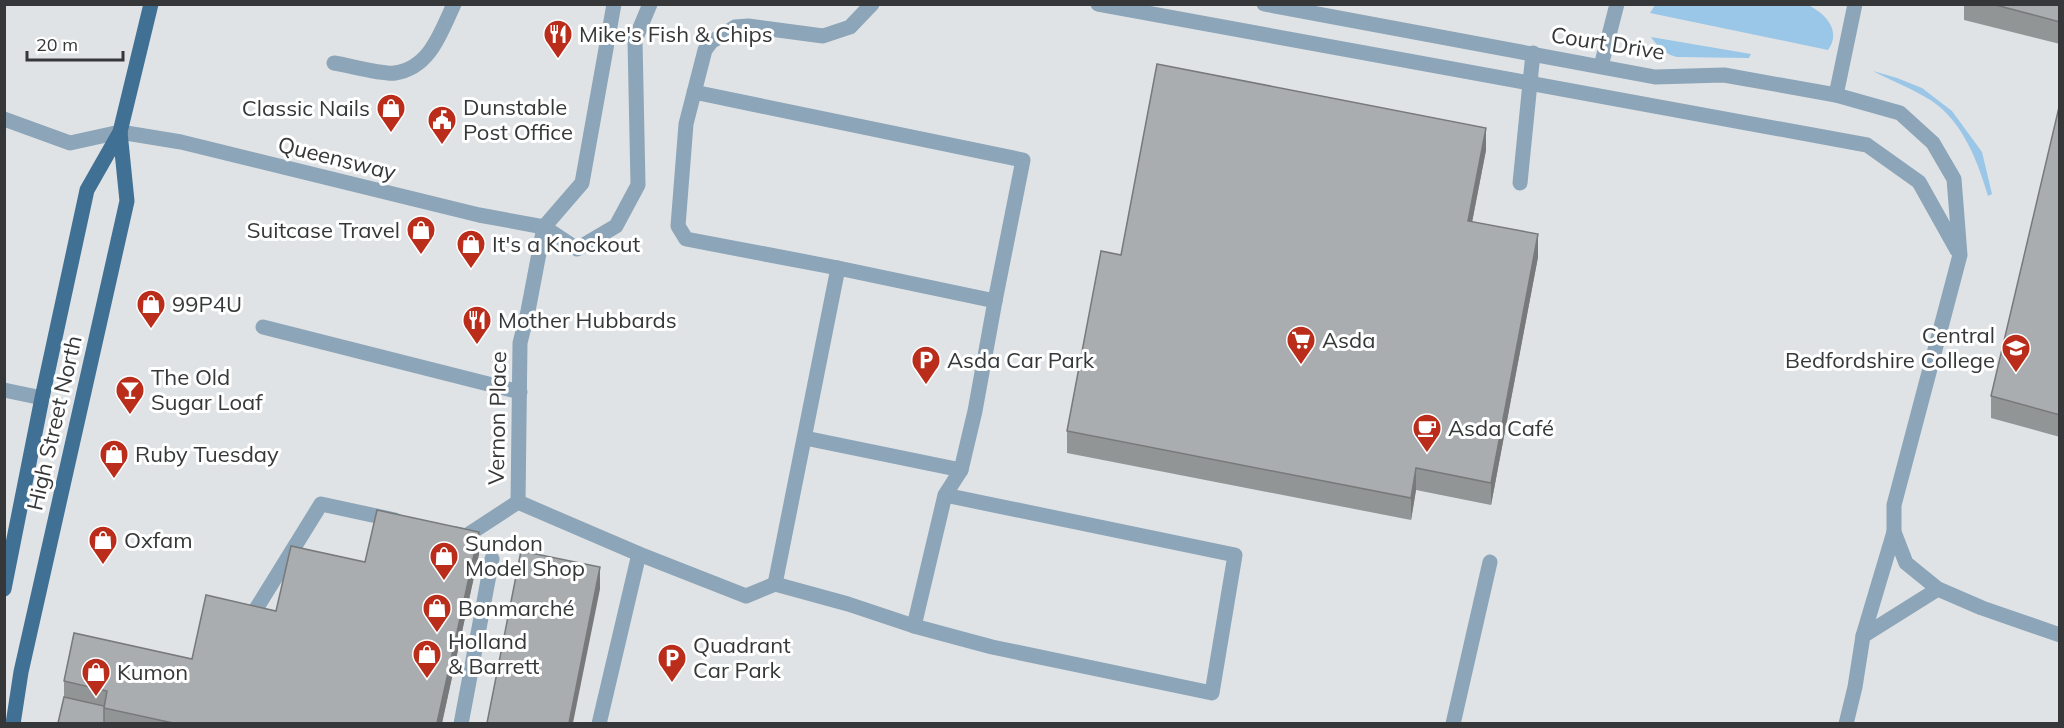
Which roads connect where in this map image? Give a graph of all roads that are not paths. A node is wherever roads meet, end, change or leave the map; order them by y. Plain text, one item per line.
1 (151, 4) edge
2 (454, 4) edge
3 (614, 4) edge
4 (650, 4) edge
5 (873, 4) edge
6 (1098, 4) edge
7 (1264, 4) edge
8 (1617, 4) edge
9 (1855, 4) edge
10 (1533, 53) junction
11 (334, 63) dead end
12 (1601, 66) junction
13 (1530, 83) junction
14 (694, 92) junction
15 (1836, 95) junction
16 (4, 119) edge
17 (120, 132) junction
18 (1520, 183) dead end
19 (544, 227) junction
20 (1960, 255) junction
21 (838, 268) junction
22 (995, 301) junction
23 (263, 327) dead end
24 (4, 390) edge
25 (520, 392) junction
26 (42, 398) junction
27 (805, 438) junction
28 (961, 470) junction
29 (945, 495) junction
30 (518, 502) junction
31 (410, 524) edge
32 (443, 531) edge
33 (1894, 532) junction
34 (639, 554) junction
35 (492, 559) dead end
36 (1490, 562) dead end
37 (776, 584) junction
38 (4, 589) edge
39 (1938, 589) junction
40 (251, 617) edge
41 (914, 626) junction
42 (2060, 635) edge
43 (1863, 636) junction
44 (13, 723) edge
45 (461, 723) edge
46 (599, 723) edge
47 (1453, 723) edge
48 (1846, 723) edge

1 - 17 main road, High Street North
2 - 11 street
3 - 19 street
4 - 19 street
5 - 14 street
6 - 13 street
7 - 10 street, Court Drive
8 - 12 street
9 - 15 street
10 - 12 street, Court Drive
10 - 13 street
12 - 15 street, Court Drive
13 - 18 street
13 - 20 street
14 - 21 street
14 - 22 street
15 - 20 street, Court Drive
16 - 17 street
17 - 19 street, Queensway
17 - 26 main road, High Street North
17 - 44 main road, High Street North
19 - 25 street, Vernon Place
20 - 33 street, Court Drive
21 - 22 street
21 - 27 street
22 - 28 street
23 - 25 street
24 - 26 street
25 - 30 street, Vernon Place
26 - 38 main road, High Street North
27 - 28 street
27 - 37 street
28 - 29 street
29 - 41 street
29 - 41 street
30 - 32 street
30 - 34 street, Vernon Place
31 - 40 street
33 - 39 street
33 - 43 street
34 - 37 street, Vernon Place
34 - 46 street
35 - 45 street
36 - 47 street
37 - 41 street
39 - 42 street
39 - 43 street
43 - 48 street

